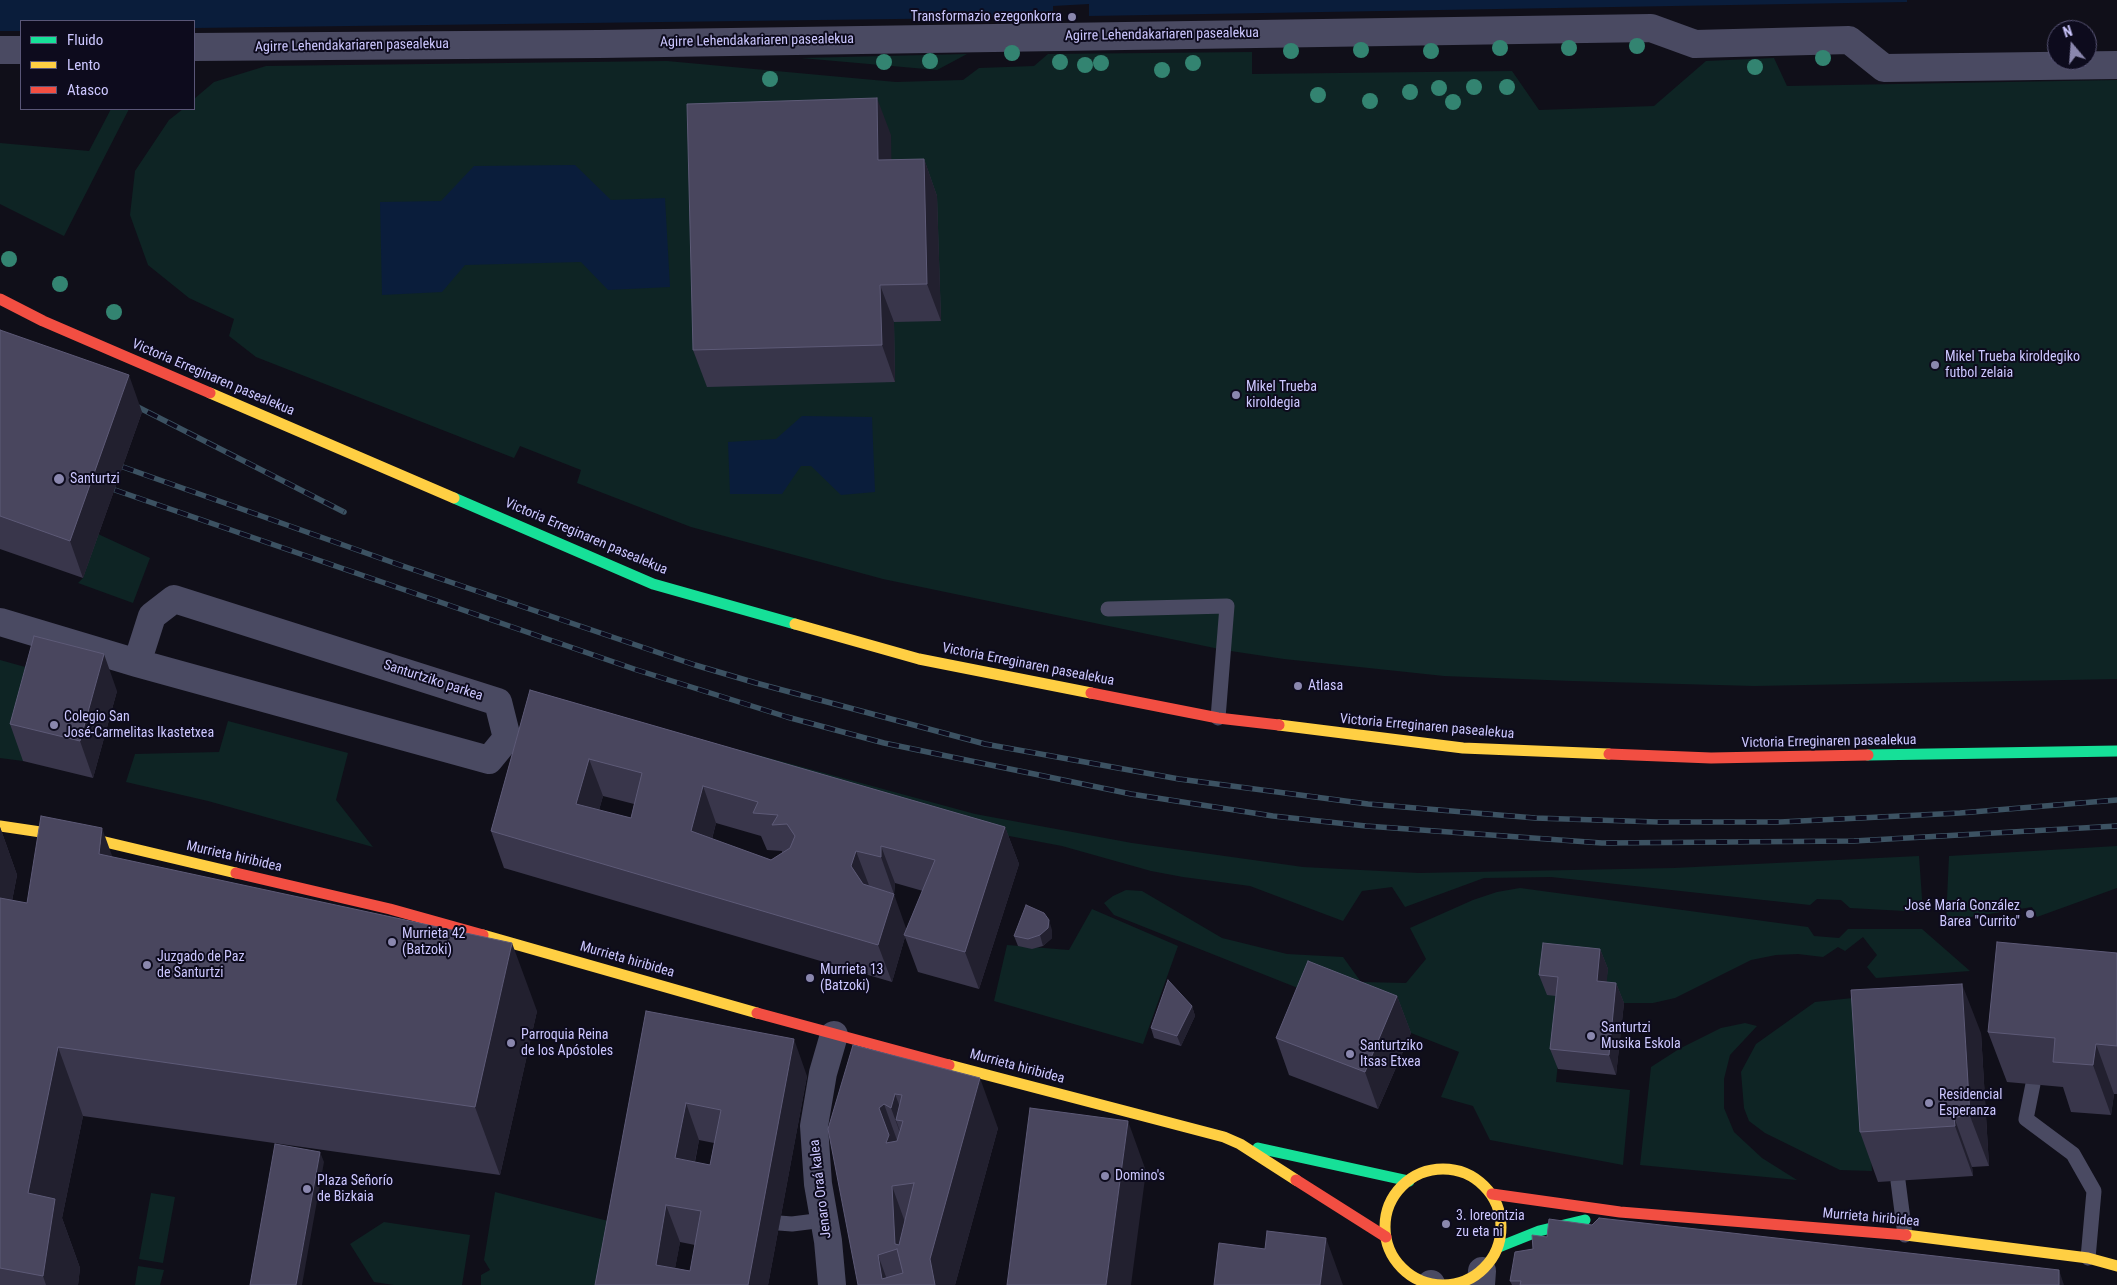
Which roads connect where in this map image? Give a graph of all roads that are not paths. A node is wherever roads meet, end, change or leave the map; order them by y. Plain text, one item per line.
1 (195, 47) edge
2 (0, 50) edge
3 (20, 50) edge
4 (2117, 65) edge
5 (0, 299) edge
6 (1108, 609) dead end
7 (0, 622) edge
8 (137, 663) junction
9 (1218, 718) junction
10 (2117, 751) edge
11 (0, 826) edge
12 (834, 1035) junction
13 (2032, 1084) dead end
14 (1240, 1144) junction
15 (1409, 1180) junction
16 (1898, 1181) dead end
17 (1492, 1194) junction
18 (1620, 1212) junction
19 (824, 1220) junction
20 (779, 1223) dead end
21 (1905, 1236) junction
22 (1386, 1237) junction
23 (1498, 1247) junction
24 (2088, 1258) junction
25 (2117, 1266) edge
26 (1482, 1278) edge
27 (1431, 1284) edge
28 (832, 1285) edge

1 - 4 street, Agirre Lehendakariaren pasealekua
2 - 3 street
5 - 9 street, Victoria Erreginaren pasealekua
6 - 9 lane
7 - 8 street, Santurtziko parkea
8 - 8 street, Santurtziko parkea
9 - 10 street, Victoria Erreginaren pasealekua
11 - 12 street, Murrieta hiribidea
12 - 14 street, Murrieta hiribidea
12 - 19 street, Jenaro Oraá kalea
13 - 24 lane
14 - 15 street, Murrieta hiribidea
14 - 22 street, Murrieta hiribidea
15 - 17 street
15 - 22 street
16 - 21 lane
17 - 18 street, Murrieta hiribidea
17 - 23 street
18 - 21 street, Murrieta hiribidea
18 - 23 street, Murrieta hiribidea
19 - 20 lane
19 - 28 street, Jenaro Oraá kalea
21 - 24 street, Murrieta hiribidea
22 - 27 street
23 - 26 street
24 - 25 street, Murrieta hiribidea
26 - 27 street

